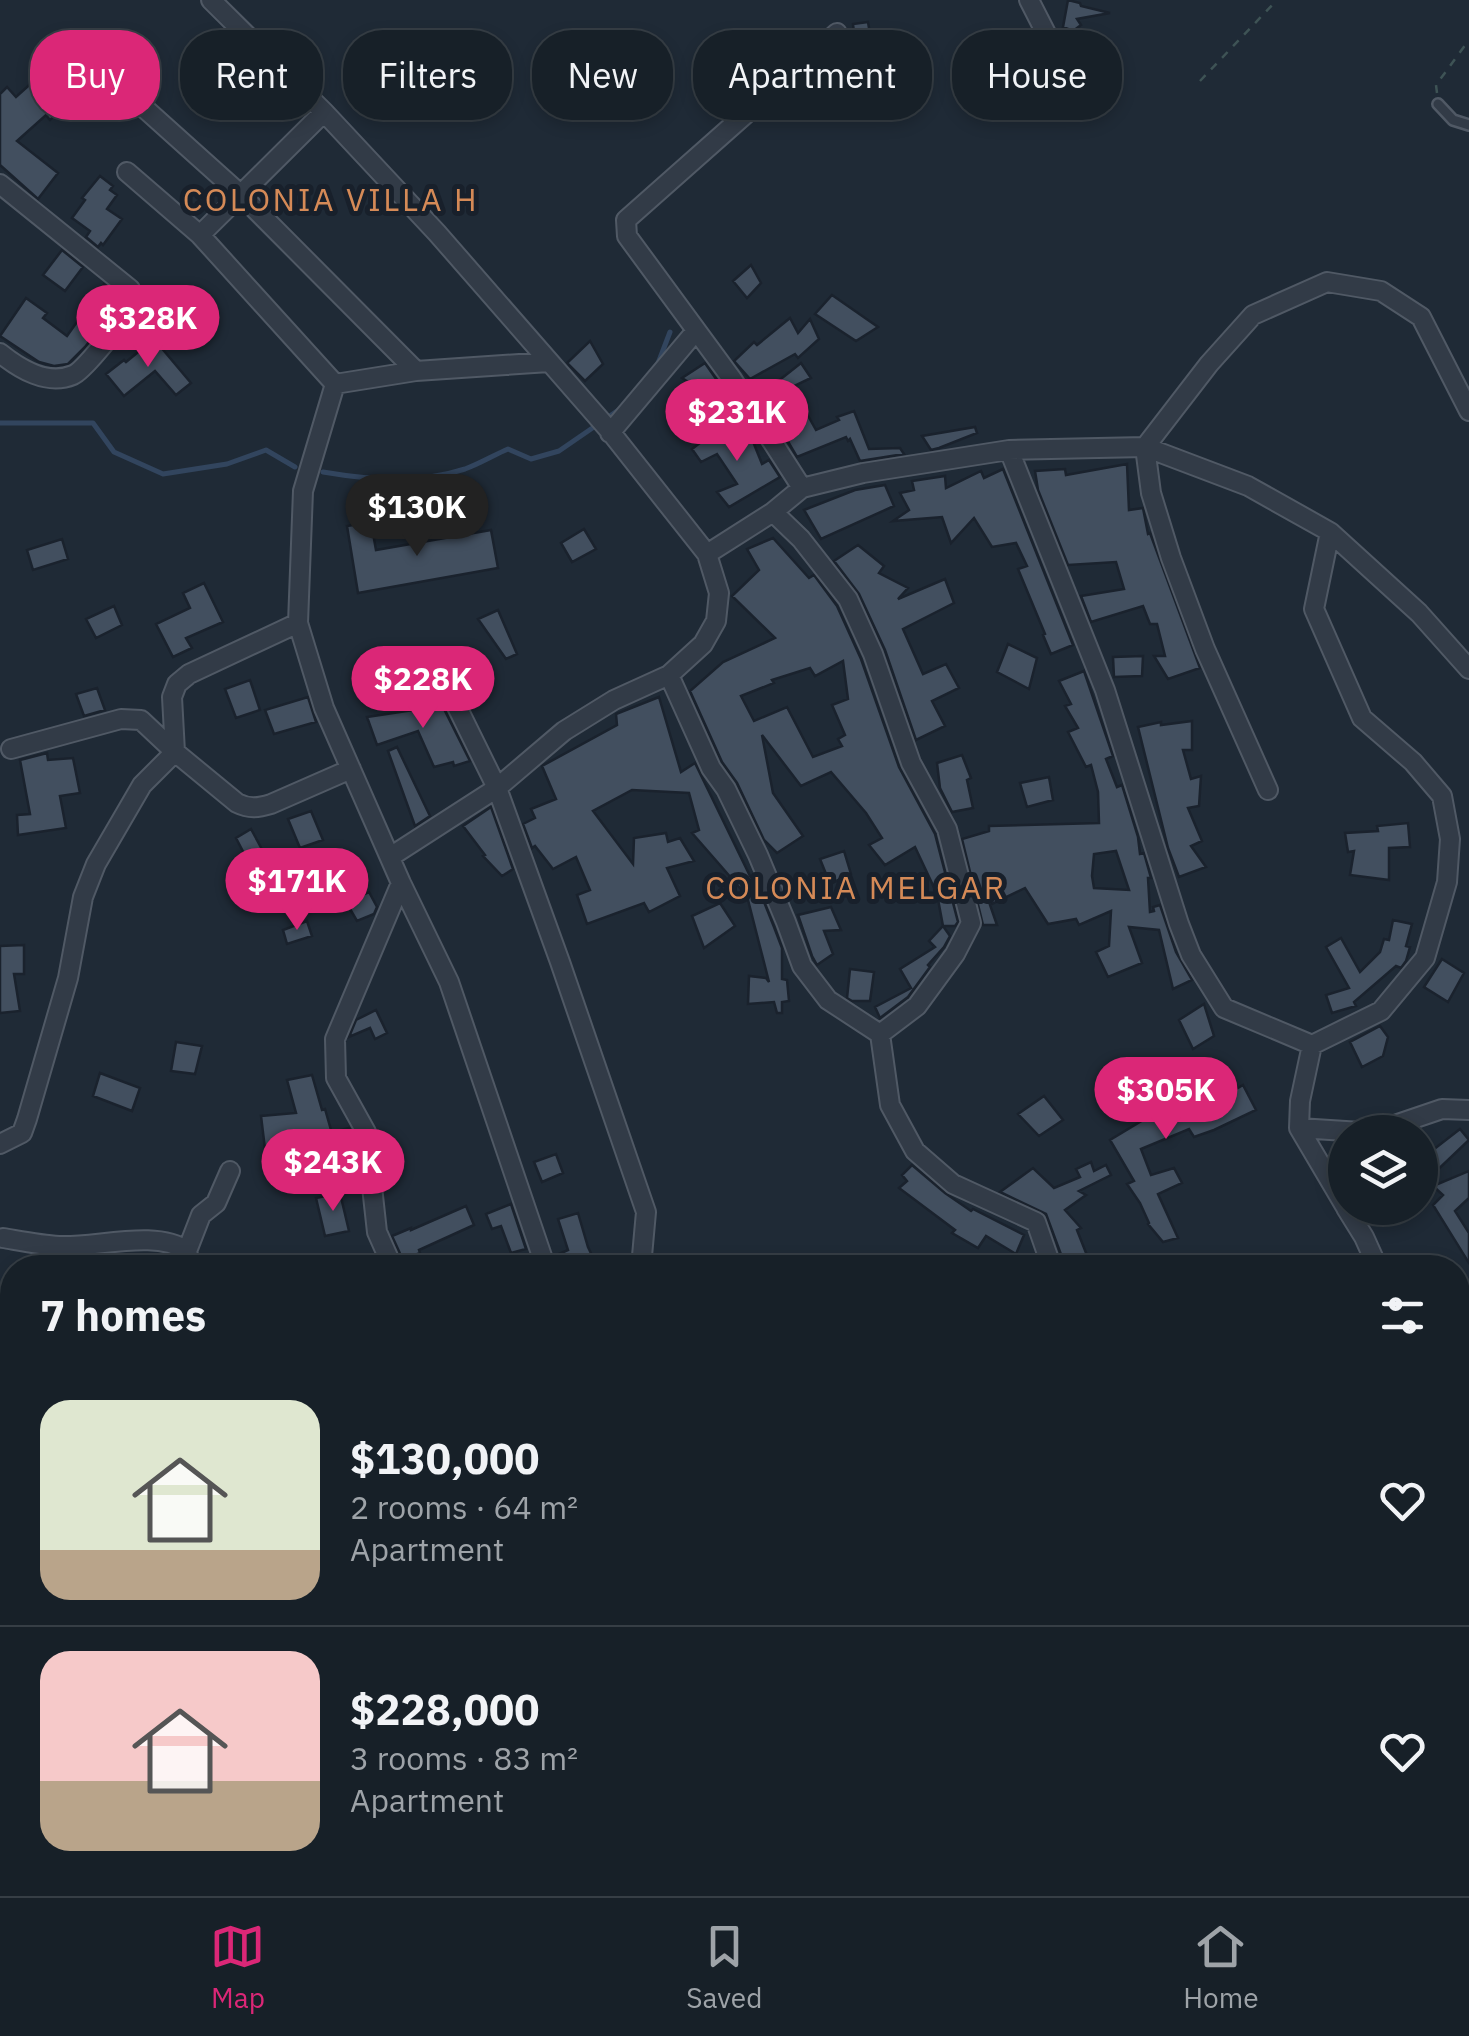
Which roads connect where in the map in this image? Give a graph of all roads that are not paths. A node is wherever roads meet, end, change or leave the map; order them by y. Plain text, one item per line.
1 (211, 0) edge
2 (1029, 0) edge
3 (1044, 30) edge
4 (1438, 104) road end
5 (324, 112) junction
6 (158, 120) edge
7 (739, 120) edge
8 (1469, 125) edge
9 (128, 172) dead end
10 (0, 184) edge
11 (240, 194) junction
12 (200, 235) junction
13 (695, 332) junction
14 (0, 353) edge
15 (550, 362) junction
16 (416, 371) junction
17 (335, 384) junction
18 (1469, 411) edge
19 (610, 432) junction
20 (1145, 447) junction
21 (1009, 450) junction
22 (802, 488) junction
23 (773, 512) junction
24 (1330, 532) junction
25 (707, 554) junction
26 (298, 623) junction
27 (436, 664) dead end
28 (1469, 669) edge
29 (669, 675) junction
30 (10, 749) dead end
31 (175, 752) junction
32 (351, 769) junction
33 (497, 788) junction
34 (1268, 790) dead end
35 (390, 857) junction
36 (401, 883) junction
37 (880, 1034) junction
38 (1312, 1045) junction
39 (1469, 1110) edge
40 (1424, 1115) edge
41 (1299, 1128) junction
42 (1328, 1130) edge
43 (0, 1144) edge
44 (230, 1171) dead end
45 (1328, 1176) edge
46 (1357, 1225) edge
47 (3, 1238) dead end
48 (186, 1255) edge
49 (190, 1255) edge
50 (385, 1255) edge
51 (542, 1255) edge
52 (642, 1255) edge
53 (1047, 1255) edge
54 (1372, 1255) edge

1 - 5 street
2 - 3 street
4 - 8 lane
5 - 11 street
5 - 15 street
6 - 11 street
7 - 13 street
9 - 12 street
10 - 14 street
11 - 12 street
11 - 16 street
12 - 17 street
13 - 19 street
13 - 22 street
15 - 16 street
15 - 19 street
16 - 17 street
17 - 26 street
18 - 20 street
19 - 25 street
20 - 21 street
20 - 24 street
20 - 34 street
21 - 22 street
21 - 38 street
22 - 23 street
23 - 25 street
23 - 37 street
24 - 28 street
24 - 38 street
25 - 29 street
26 - 31 street
26 - 32 street
27 - 33 street
29 - 33 street
29 - 37 street
30 - 31 street
31 - 32 street
31 - 43 street
32 - 35 street
33 - 35 street
33 - 52 street
35 - 36 street
36 - 50 street
36 - 51 street
37 - 53 street
38 - 41 street
39 - 40 street
41 - 42 street
41 - 45 street
44 - 49 street
46 - 54 street
47 - 48 street

